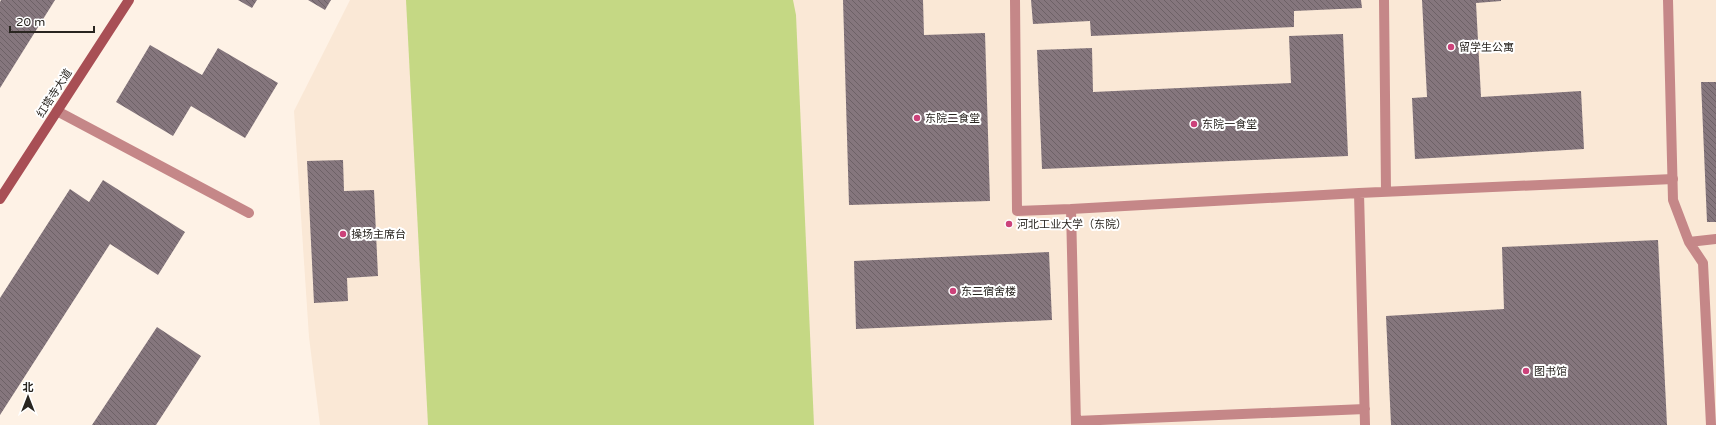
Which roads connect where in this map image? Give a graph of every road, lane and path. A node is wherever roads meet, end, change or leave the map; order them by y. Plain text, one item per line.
1 (129, 0) edge
2 (1015, 0) edge
3 (1384, 0) edge
4 (1668, 0) edge
5 (57, 111) junction
6 (1673, 179) junction
7 (1386, 191) junction
8 (1359, 193) junction
9 (1, 195) edge
10 (1071, 209) junction
11 (249, 214) dead end
12 (1716, 239) edge
13 (1689, 242) junction
14 (1365, 409) junction
15 (1076, 423) edge
16 (1365, 425) edge
17 (1711, 425) edge

1 - 5 street, 红塔寺大道
2 - 10 street
3 - 7 street
4 - 6 street
5 - 9 street, 红塔寺大道
5 - 11 street
6 - 7 street
6 - 13 street
7 - 8 street
8 - 10 street
8 - 14 street
10 - 15 street
12 - 13 street
13 - 17 street
14 - 15 street
14 - 16 street

